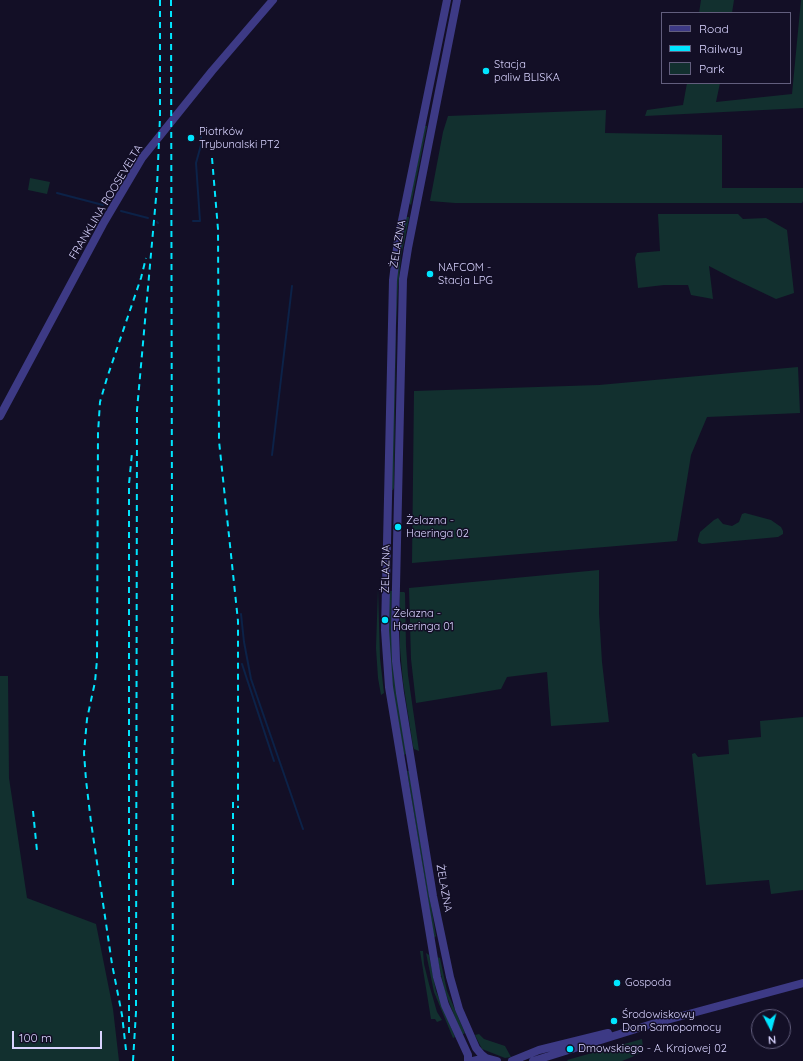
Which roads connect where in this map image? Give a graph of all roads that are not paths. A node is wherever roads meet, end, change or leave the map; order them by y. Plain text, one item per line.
1 (273, 0) edge
2 (447, 0) edge
3 (457, 0) edge
4 (0, 416) edge
5 (803, 983) edge
6 (540, 1054) junction
7 (486, 1058) junction
8 (468, 1061) edge
9 (473, 1061) edge
10 (497, 1061) edge
11 (512, 1061) edge
12 (533, 1061) edge

1 - 4 street, FRANKLINA ROOSEVELTA
2 - 8 street, ŻELAZNA
3 - 7 street, ŻELAZNA
5 - 6 street
6 - 11 street
6 - 12 street
7 - 9 street
7 - 10 street

